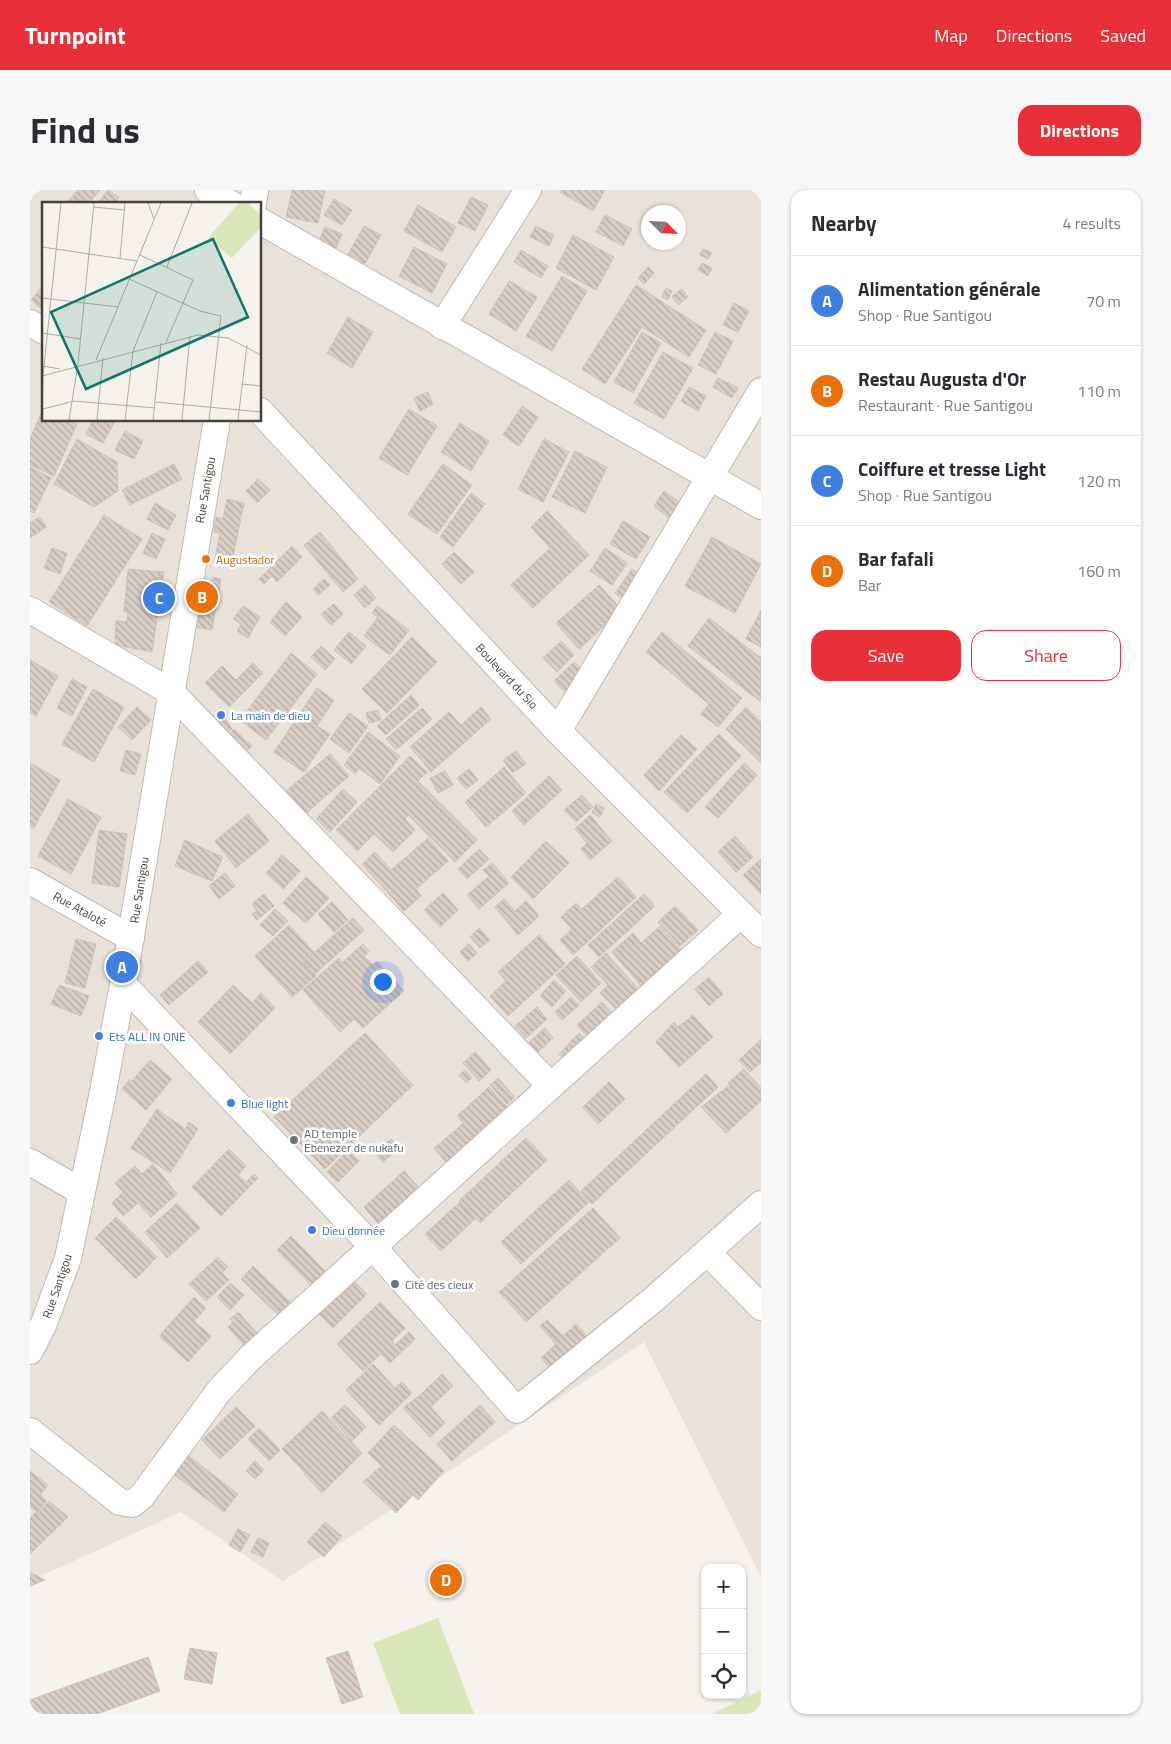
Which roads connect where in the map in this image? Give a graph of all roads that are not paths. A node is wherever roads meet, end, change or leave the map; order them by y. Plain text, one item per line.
1 (208, 190) edge
2 (528, 190) edge
3 (228, 202) edge
4 (261, 222) edge
5 (30, 323) edge
6 (442, 326) junction
7 (42, 330) edge
8 (761, 391) edge
9 (261, 412) edge
10 (211, 423) edge
11 (708, 477) junction
12 (761, 506) edge
13 (30, 610) edge
14 (171, 692) junction
15 (558, 731) junction
16 (30, 881) edge
17 (742, 914) junction
18 (761, 934) edge
19 (131, 938) junction
20 (123, 984) junction
21 (550, 1085) junction
22 (30, 1162) edge
23 (82, 1192) junction
24 (761, 1204) edge
25 (373, 1247) junction
26 (708, 1253) junction
27 (761, 1307) edge
28 (30, 1351) edge
29 (30, 1431) edge

1 - 3 street
2 - 6 street
4 - 6 street
5 - 7 street
6 - 11 street
8 - 11 street
9 - 15 street, Boulevard du Sio
10 - 14 street, Rue Santigou
11 - 12 street
11 - 15 street
13 - 14 street
14 - 19 street, Rue Santigou
14 - 21 street
15 - 17 street, Boulevard du Sio
16 - 19 street, Rue Ataloté
17 - 18 street, Boulevard du Sio
17 - 21 street
19 - 20 street, Rue Santigou
20 - 23 street, Rue Santigou
20 - 25 street
21 - 25 street
22 - 23 street
23 - 28 street, Rue Santigou
24 - 26 street
25 - 26 street
25 - 29 street
26 - 27 street

